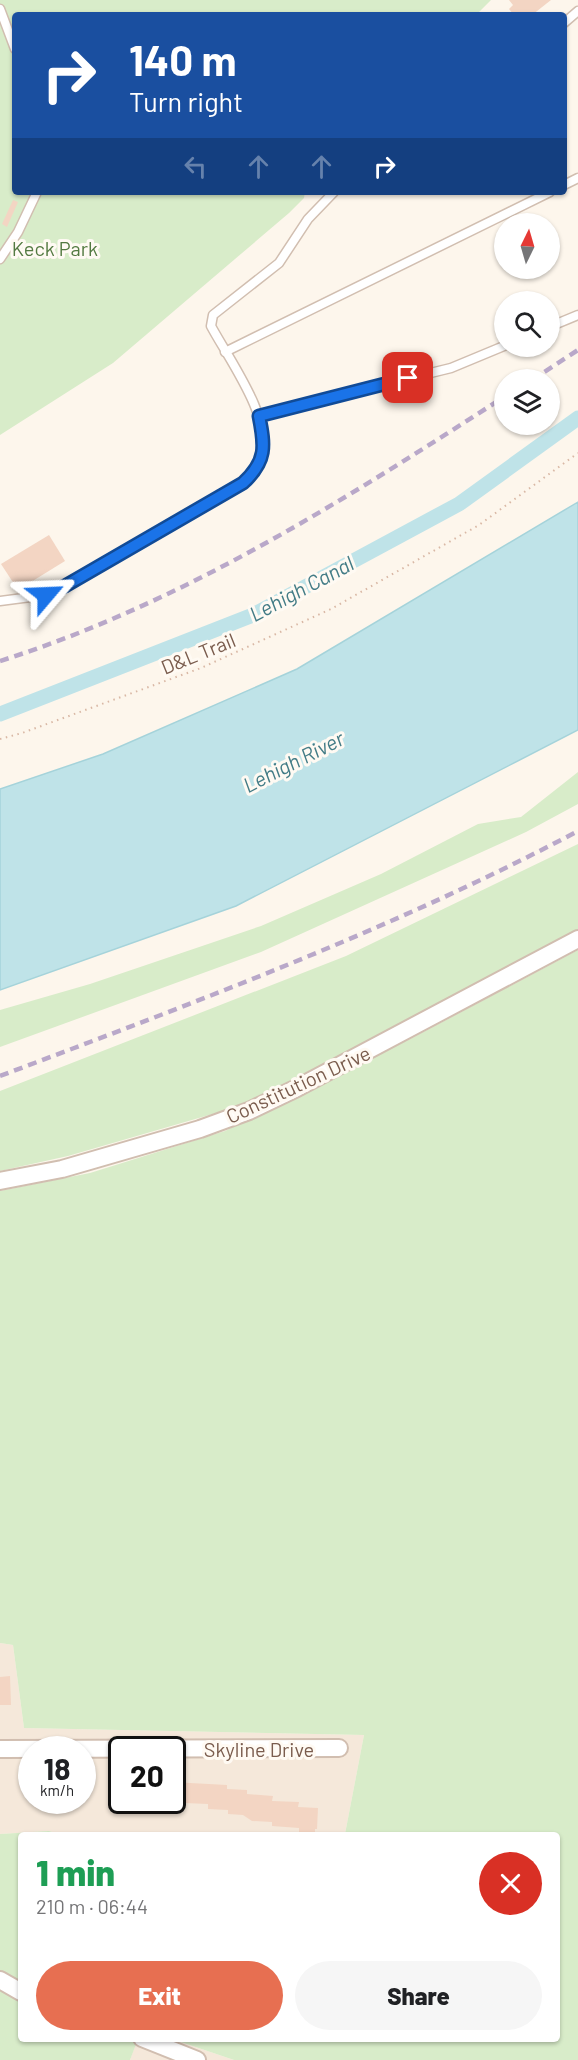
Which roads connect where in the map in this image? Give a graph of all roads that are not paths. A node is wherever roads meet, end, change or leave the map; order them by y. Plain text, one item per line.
1 (0, 9) edge
2 (12, 41) edge
3 (36, 195) edge
4 (331, 195) edge
5 (544, 195) edge
6 (0, 259) edge
7 (578, 315) edge
8 (560, 322) edge
9 (494, 350) edge
10 (225, 352) junction
11 (259, 416) junction
12 (0, 600) edge
13 (578, 939) edge
14 (0, 1181) edge
15 (339, 1748) dead end
16 (0, 1749) edge
17 (0, 1980) edge
18 (18, 1990) edge
19 (152, 2042) edge
20 (197, 2060) edge

1 - 2 lane
3 - 6 lane
4 - 10 lane
5 - 10 lane
7 - 8 lane
9 - 11 lane
10 - 11 lane
11 - 12 lane
13 - 14 street, Constitution Drive
15 - 16 street, Skyline Drive
17 - 18 street
19 - 20 street

